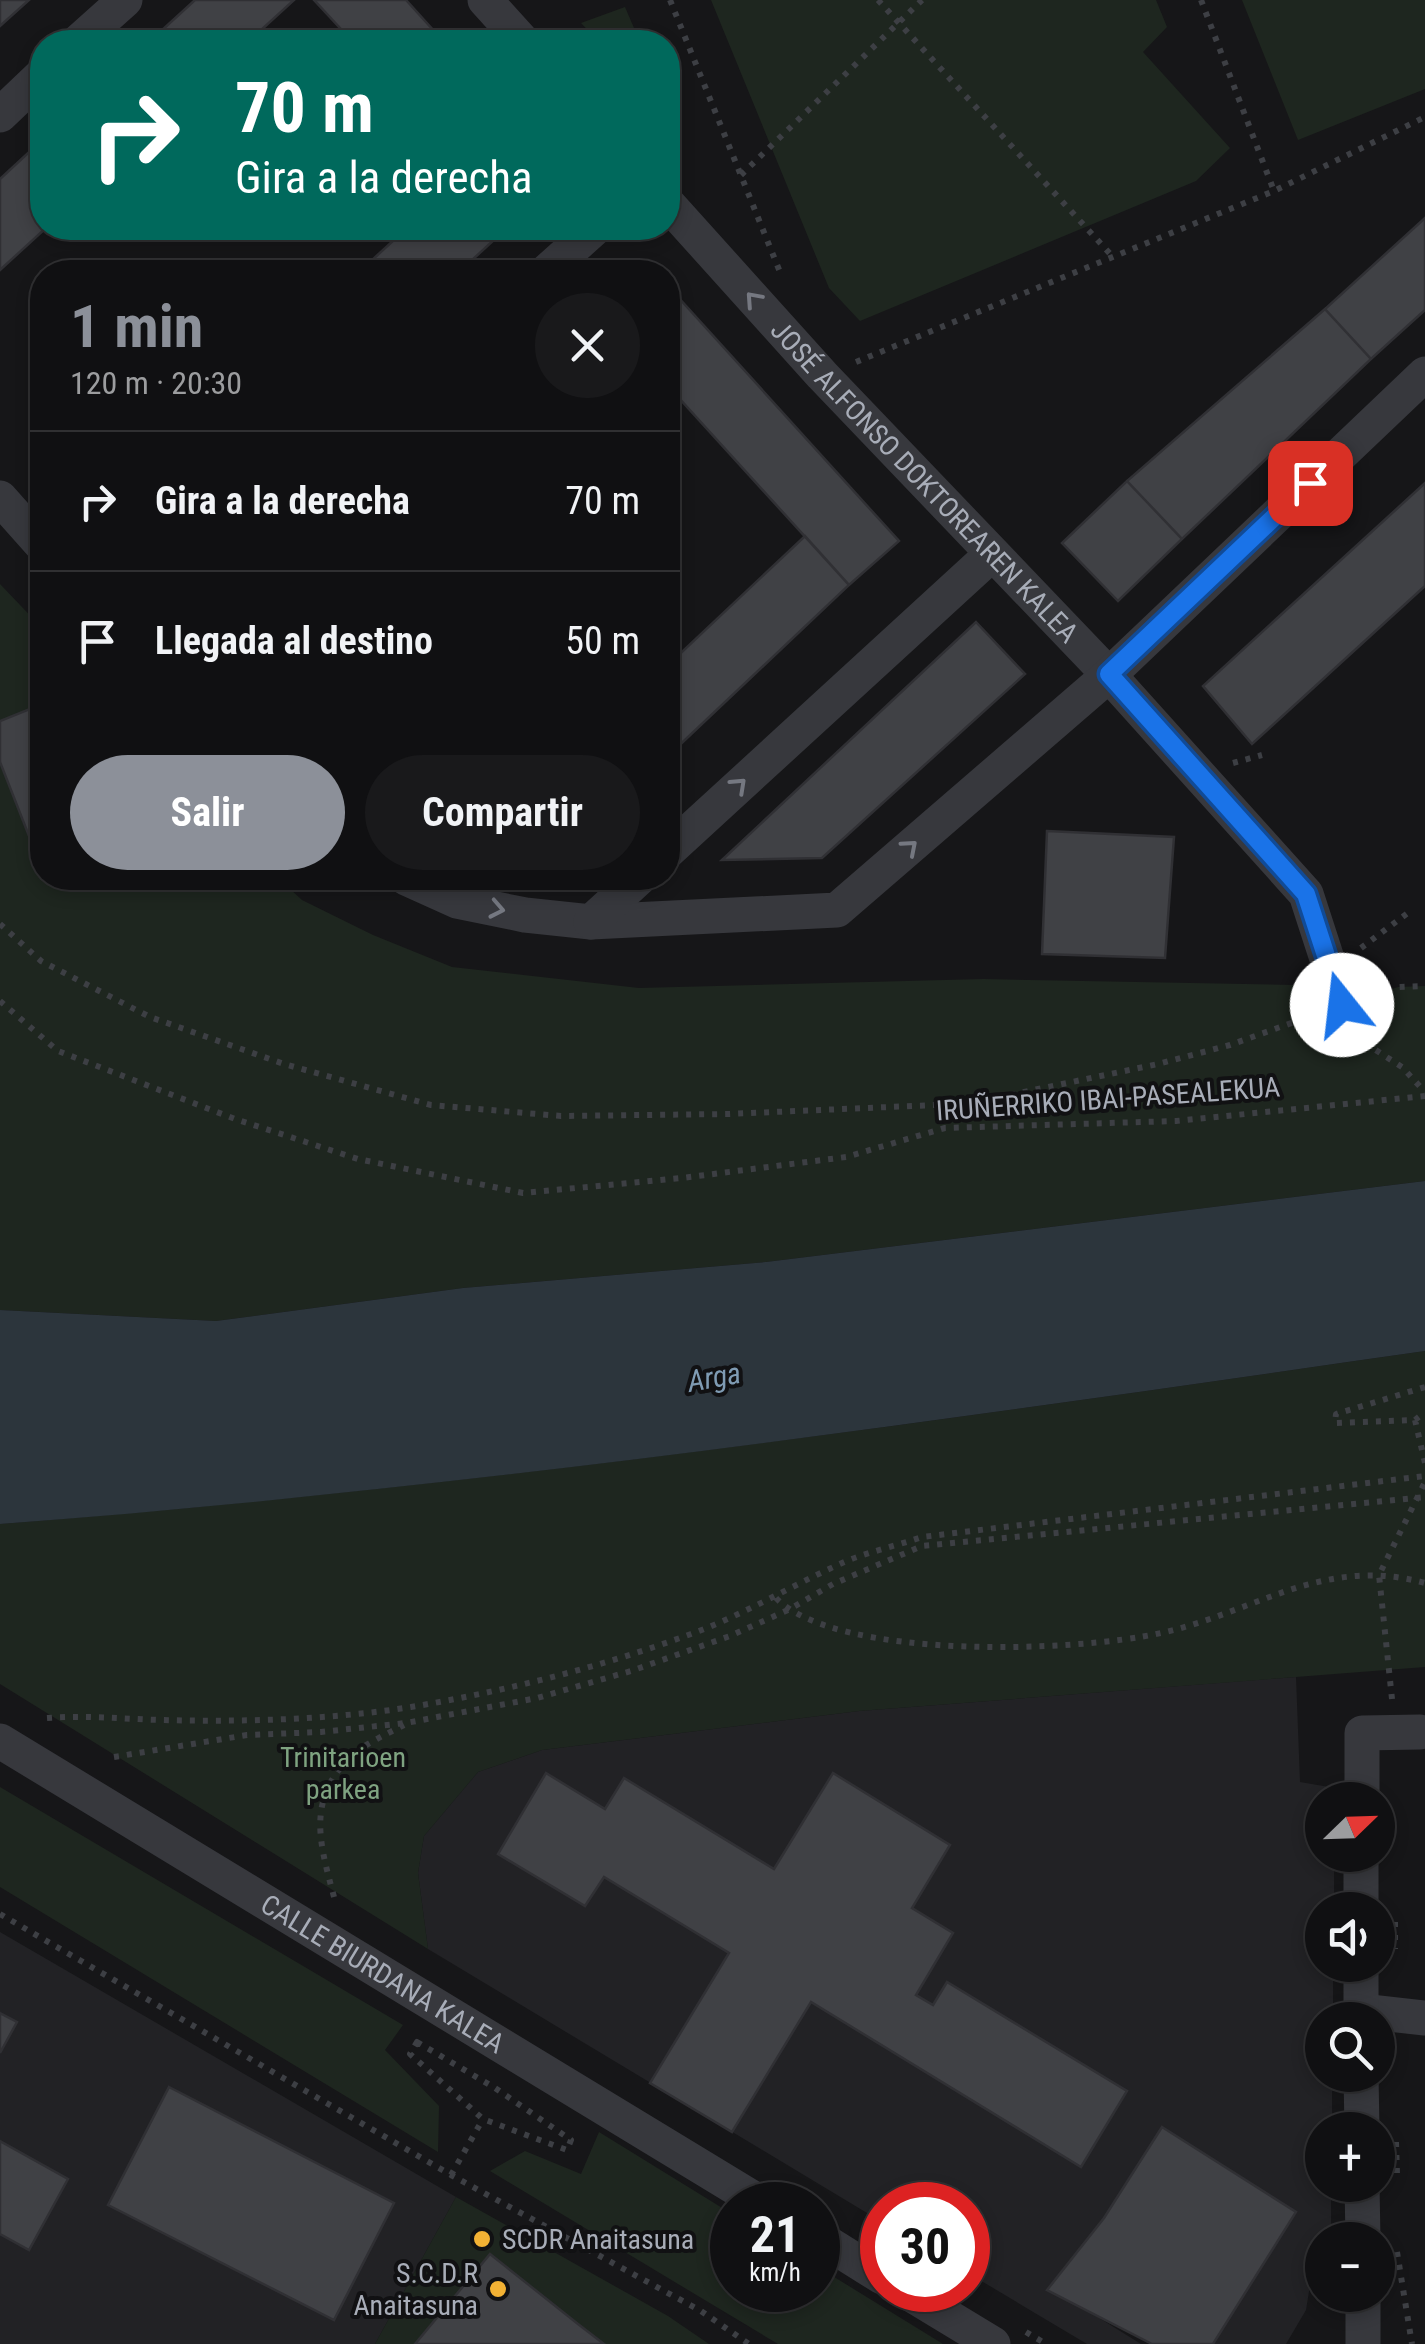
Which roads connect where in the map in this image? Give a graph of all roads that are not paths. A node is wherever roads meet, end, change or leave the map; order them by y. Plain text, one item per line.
1 (124, 0) edge
2 (484, 0) edge
3 (91, 30) edge
4 (511, 30) edge
5 (30, 87) edge
6 (0, 114) edge
7 (680, 217) edge
8 (582, 240) edge
9 (559, 260) edge
10 (1425, 374) edge
11 (0, 498) edge
12 (30, 532) edge
13 (992, 554) junction
14 (1109, 674) junction
15 (680, 841) edge
16 (432, 890) edge
17 (626, 890) edge
18 (591, 922) junction
19 (1347, 1020) road end
20 (1420, 1732) dead end
21 (0, 1741) edge
22 (1362, 1782) edge
23 (1395, 2017) edge
24 (1425, 2018) edge
25 (726, 2182) edge
26 (940, 2312) edge
27 (1363, 2312) edge
28 (993, 2344) edge
29 (1363, 2344) edge

1 - 3 street
2 - 4 street
5 - 6 street
13 -> 7 street, JOSÉ ALFONSO DOKTOREAREN KALEA
8 - 9 street
10 - 14 street
11 - 12 street
13 - 14 street, JOSÉ ALFONSO DOKTOREAREN KALEA
15 -> 13 street
18 -> 14 street
14 - 19 street, JOSÉ ALFONSO DOKTOREAREN KALEA
16 -> 18 street
17 - 18 street
20 - 22 street
21 - 25 street, CALLE BIURDANA KALEA
23 - 24 street
26 - 28 street
27 - 29 street

